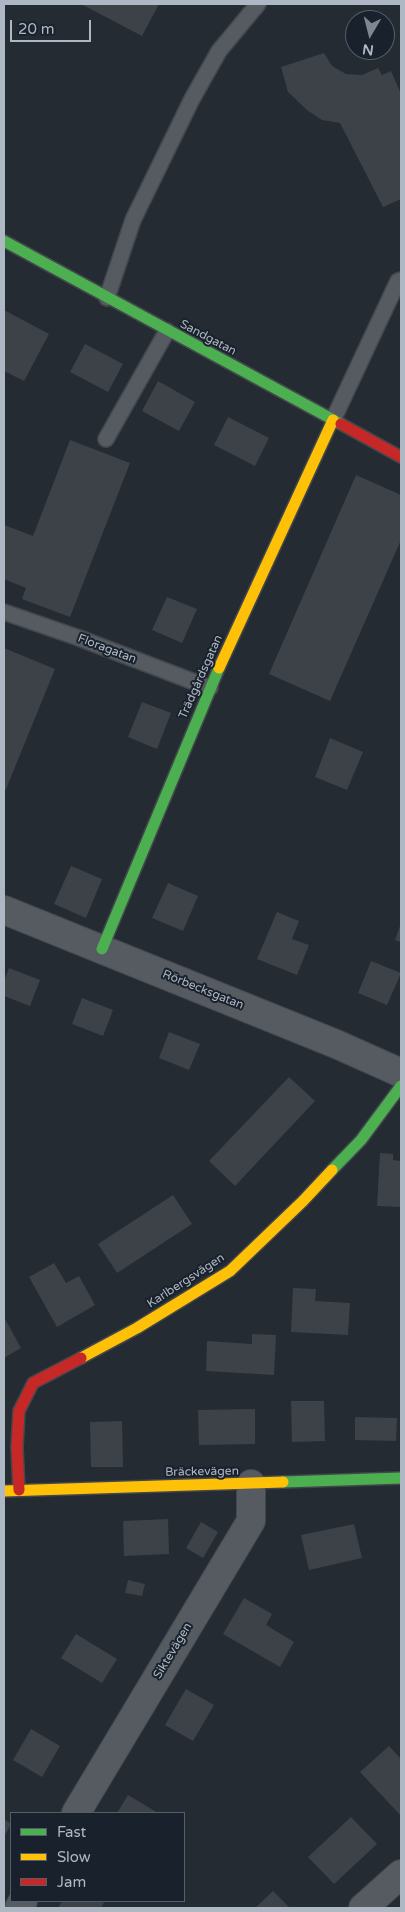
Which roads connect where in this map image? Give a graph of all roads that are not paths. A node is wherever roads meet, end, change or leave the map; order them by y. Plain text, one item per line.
1 (258, 4) edge
2 (4, 240) edge
3 (401, 280) edge
4 (107, 298) junction
5 (167, 331) junction
6 (333, 420) junction
7 (106, 439) dead end
8 (401, 457) edge
9 (4, 612) edge
10 (210, 688) junction
11 (4, 910) edge
12 (102, 949) junction
13 (401, 1074) edge
14 (401, 1086) edge
15 (401, 1478) edge
16 (251, 1484) junction
17 (4, 1490) edge
18 (19, 1490) junction
19 (77, 1812) edge
20 (401, 1874) edge
21 (363, 1908) edge

1 - 4 lane
2 - 4 street, Sandgatan
3 - 6 lane
4 - 5 street, Sandgatan
5 - 6 street, Sandgatan
5 - 7 lane
6 - 8 street, Sandgatan
6 - 10 street, Trädgårdsgatan
9 - 10 lane, Floragatan
10 - 12 street, Trädgårdsgatan
11 - 12 street, Rörbecksgatan
12 - 13 street, Rörbecksgatan
14 - 18 street, Karlbergsvägen
15 - 16 street, Bräckevägen
16 - 18 street, Bräckevägen
16 - 19 street, Siktevägen
17 - 18 street, Bräckevägen
20 - 21 street

